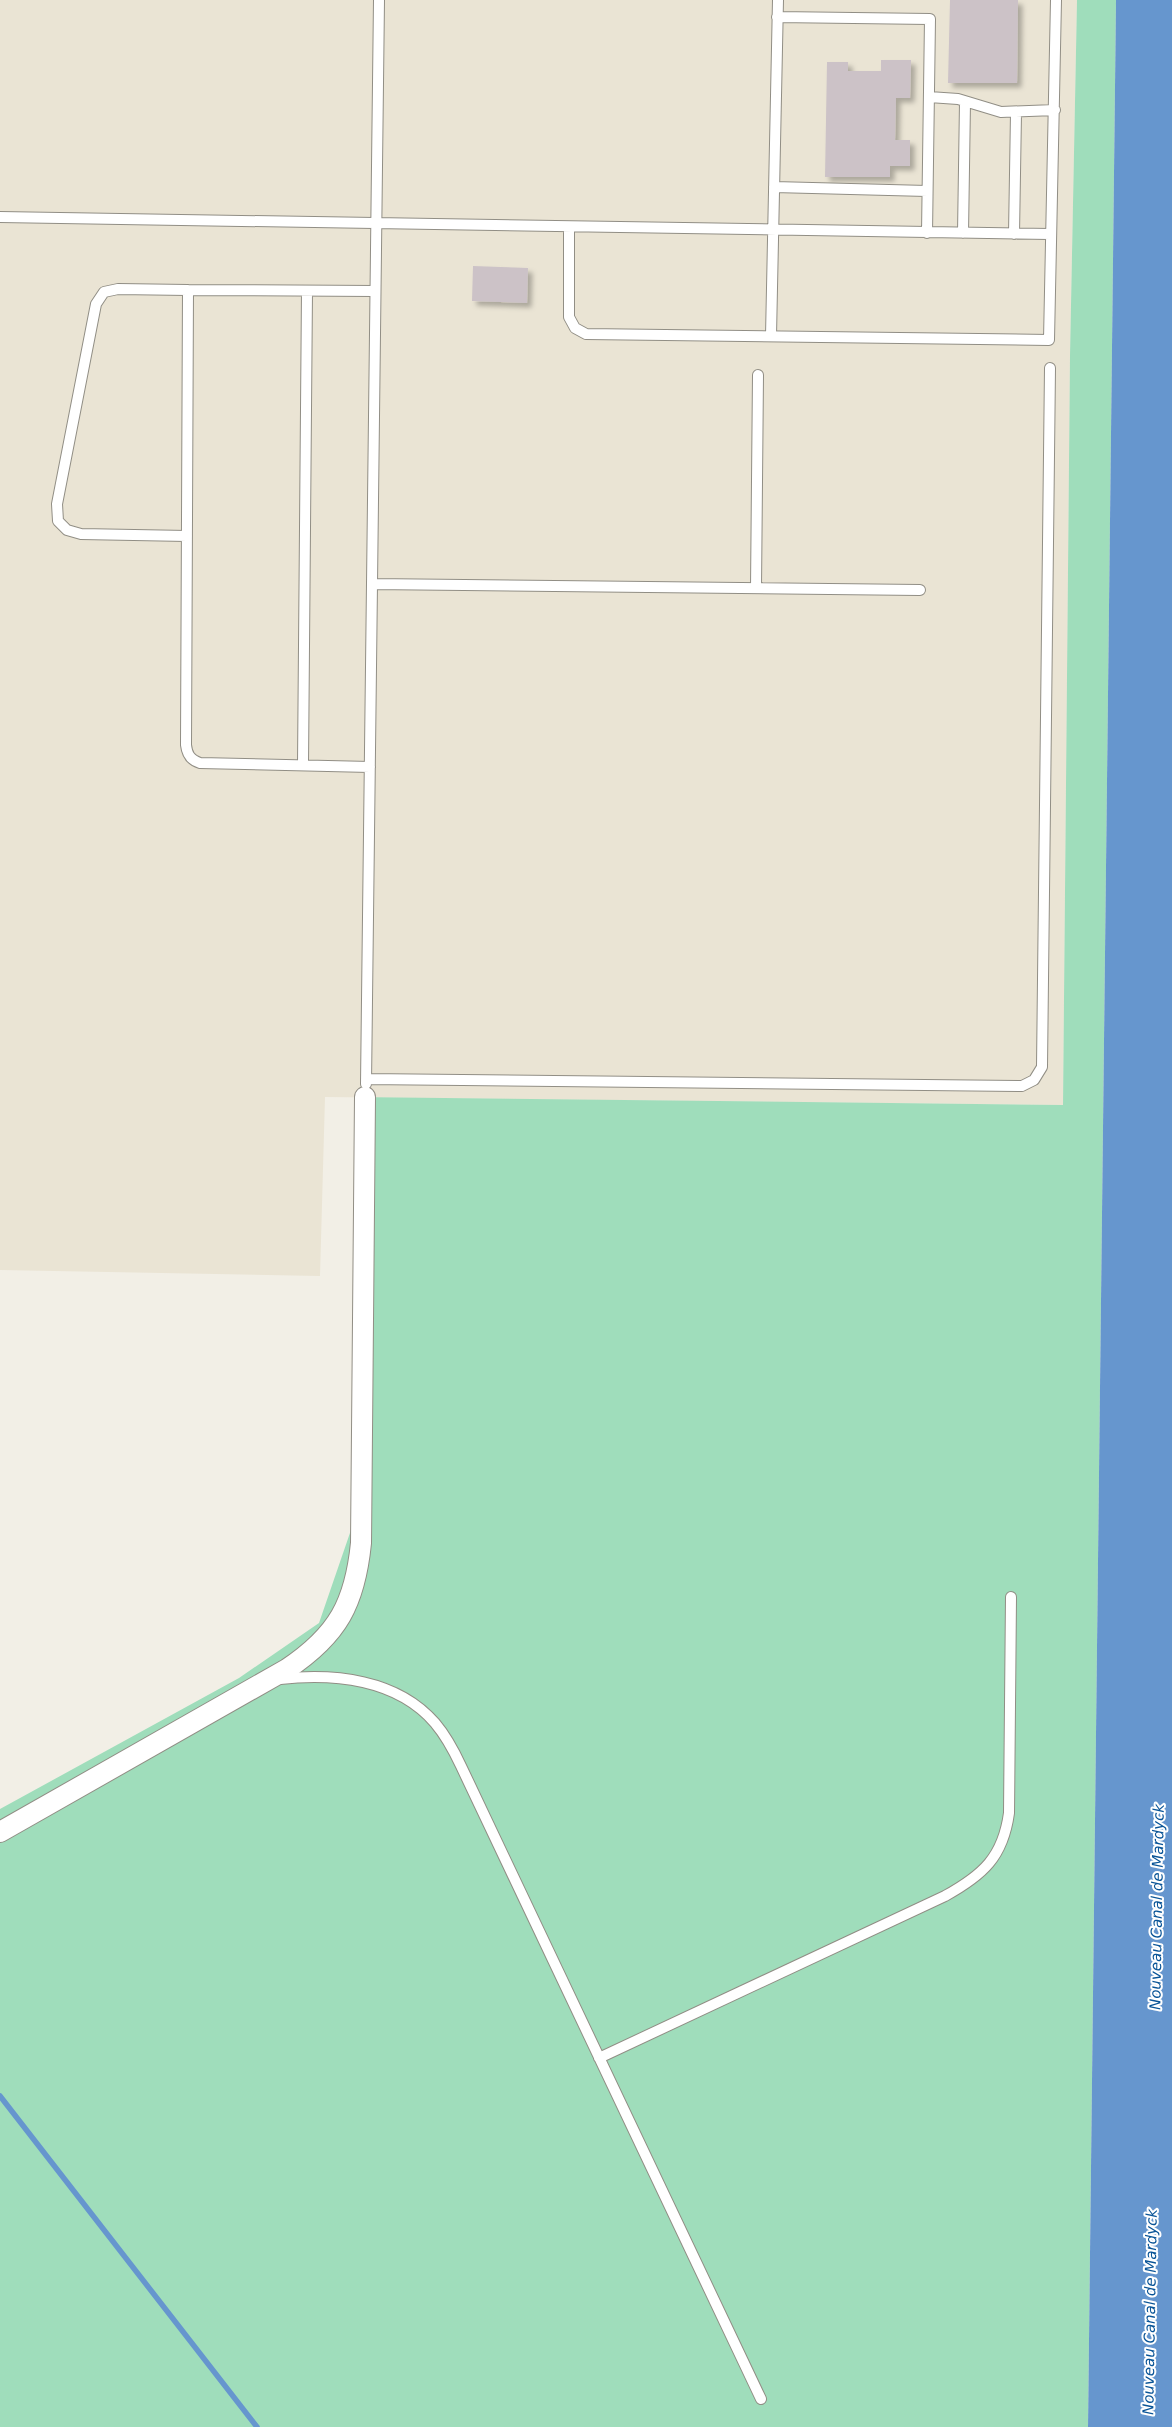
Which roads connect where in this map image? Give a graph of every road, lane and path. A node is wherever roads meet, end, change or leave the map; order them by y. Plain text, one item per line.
1 (379, 0) edge
2 (778, 0) edge
3 (1056, 0) edge
4 (777, 16) junction
5 (929, 97) junction
6 (966, 102) junction
7 (1056, 110) junction
8 (1016, 113) junction
9 (774, 187) junction
10 (927, 191) junction
11 (0, 217) edge
12 (376, 224) junction
13 (569, 227) junction
14 (774, 230) junction
15 (927, 232) junction
16 (963, 233) junction
17 (1014, 234) junction
18 (1050, 234) junction
19 (188, 290) junction
20 (307, 291) junction
21 (375, 291) junction
22 (771, 336) junction
23 (1050, 368) dead end
24 (758, 375) dead end
25 (187, 536) junction
26 (372, 584) junction
27 (756, 588) junction
28 (920, 590) dead end
29 (302, 765) junction
30 (370, 766) junction
31 (366, 1088) junction
32 (1011, 1597) dead end
33 (269, 1680) junction
34 (0, 1832) edge
35 (599, 2058) junction
36 (761, 2399) dead end

1 - 12 lane
2 - 4 lane
3 - 7 lane
4 - 5 lane
4 - 9 lane
5 - 6 lane
5 - 10 lane
6 - 8 lane
6 - 16 lane
7 - 8 lane
7 - 18 lane
8 - 17 lane
9 - 10 lane
9 - 14 lane
10 - 15 lane
11 - 12 lane
12 - 13 lane
12 - 21 lane
13 - 14 lane
13 - 22 lane
14 - 15 lane
14 - 22 lane
15 - 16 lane
16 - 17 lane
17 - 18 lane
18 - 22 lane
19 - 20 lane
19 - 25 lane
19 - 25 lane
20 - 21 lane
20 - 29 lane
21 - 26 lane
23 - 31 lane
24 - 27 lane
25 - 29 lane
26 - 27 lane
26 - 30 lane
27 - 28 lane
29 - 30 lane
30 - 31 lane
31 - 33 street
32 - 35 lane
33 - 34 street
33 - 35 lane
35 - 36 lane

